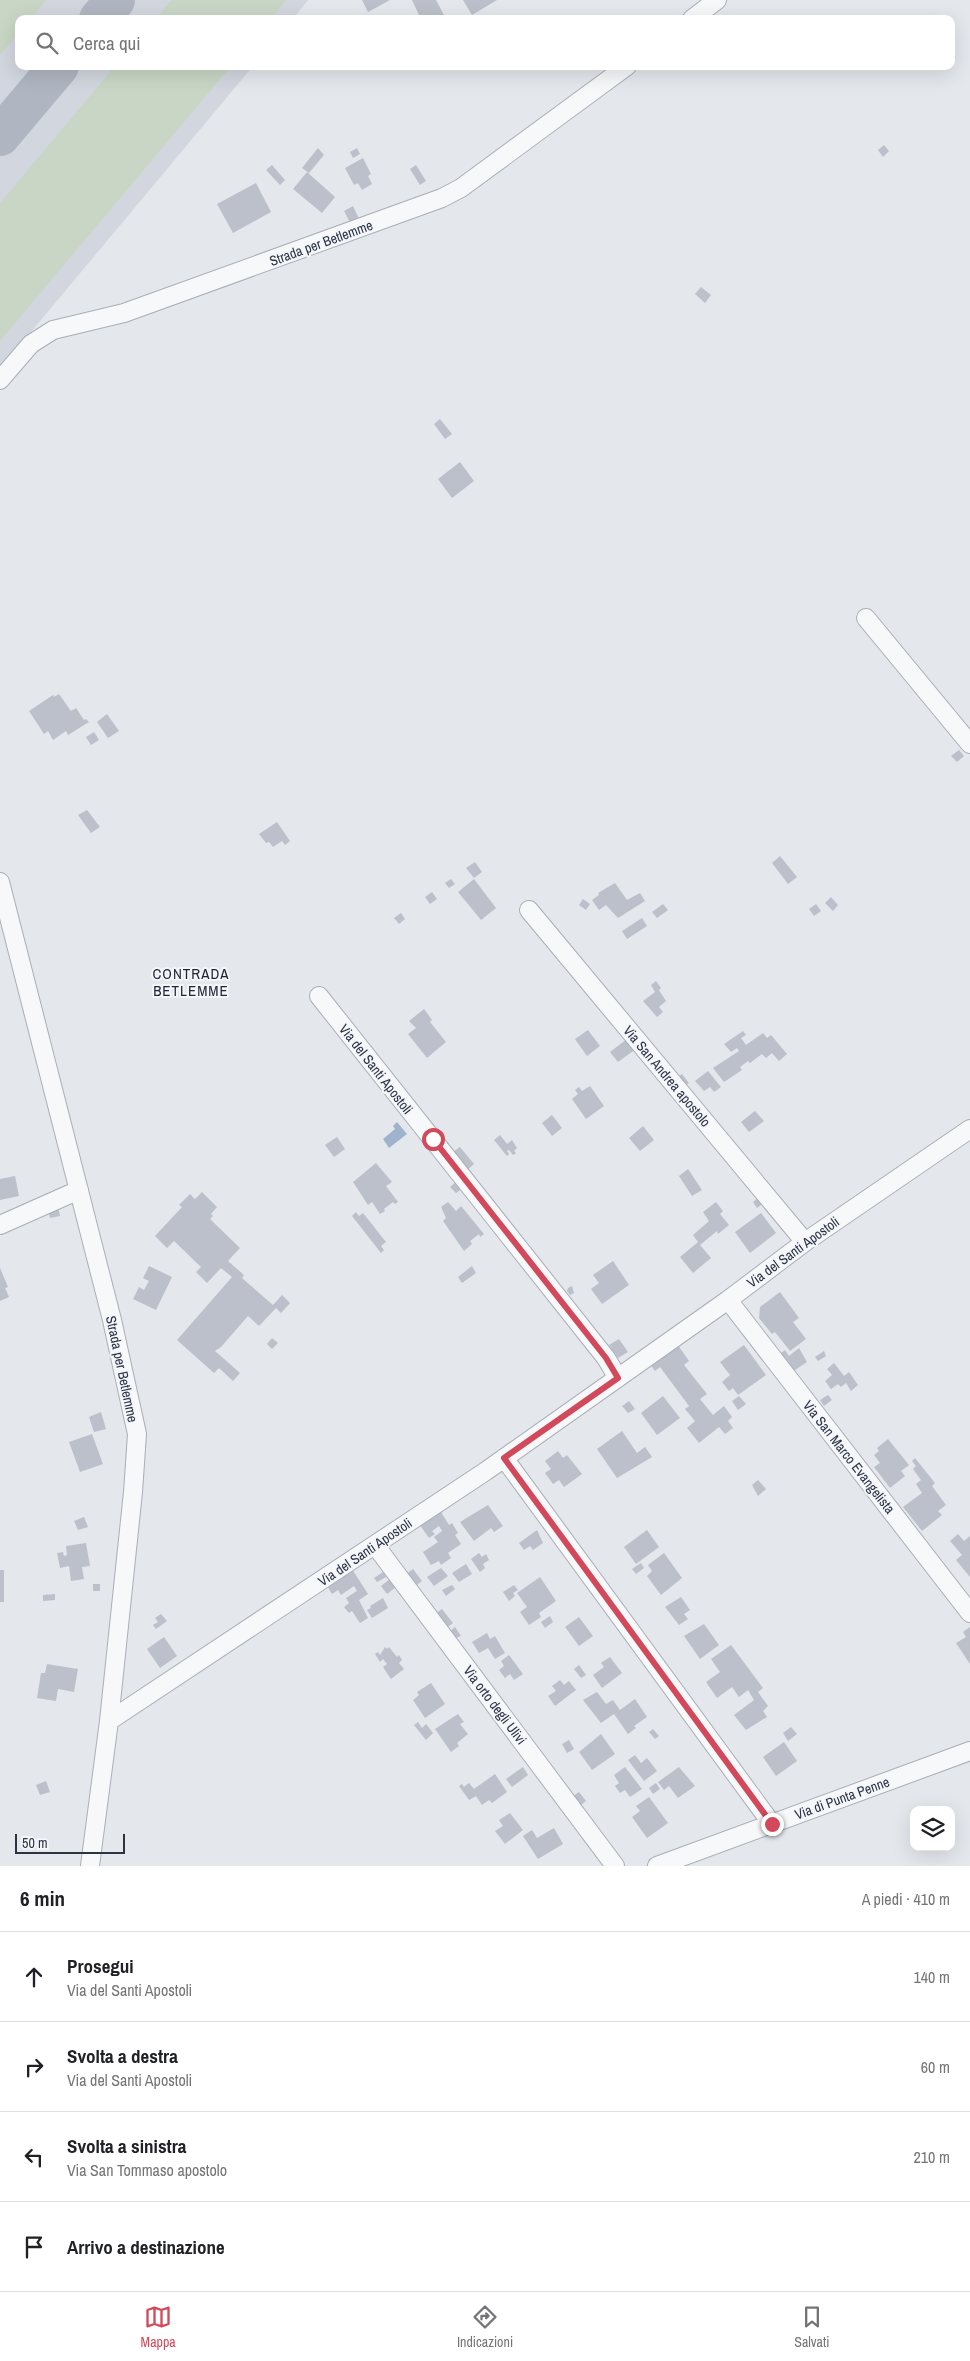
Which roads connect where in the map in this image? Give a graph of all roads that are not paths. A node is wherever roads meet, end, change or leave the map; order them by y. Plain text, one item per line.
1 (717, 0) edge
2 (697, 15) edge
3 (622, 70) edge
4 (0, 380) edge
5 (866, 618) dead end
6 (970, 744) edge
7 (0, 882) edge
8 (529, 910) dead end
9 (319, 996) dead end
10 (970, 1128) edge
11 (79, 1190) junction
12 (0, 1225) edge
13 (805, 1242) junction
14 (728, 1300) junction
15 (618, 1378) junction
16 (504, 1458) junction
17 (375, 1545) junction
18 (970, 1613) edge
19 (109, 1721) junction
20 (970, 1752) edge
21 (772, 1824) junction
22 (90, 1866) edge
23 (615, 1866) edge
24 (657, 1866) edge

1 - 2 street
3 - 4 street, Strada per Betlemme
5 - 6 street
7 - 11 street, Strada per Betlemme
8 - 13 street, Via San Andrea apostolo
9 - 15 street, Via del Santi Apostoli
10 - 13 street, Via del Santi Apostoli
11 - 12 street
11 - 19 street, Strada per Betlemme
13 - 14 street, Via del Santi Apostoli
14 - 15 street, Via del Santi Apostoli
14 - 18 street, Via San Marco Evangelista
15 - 16 street, Via del Santi Apostoli
16 - 17 street, Via del Santi Apostoli
16 - 21 street
17 - 19 street, Via del Santi Apostoli
17 - 23 street, Via orto degli Ulivi
19 - 22 street, Strada per Betlemme
20 - 21 street, Via di Punta Penne
21 - 24 street, Via di Punta Penne

